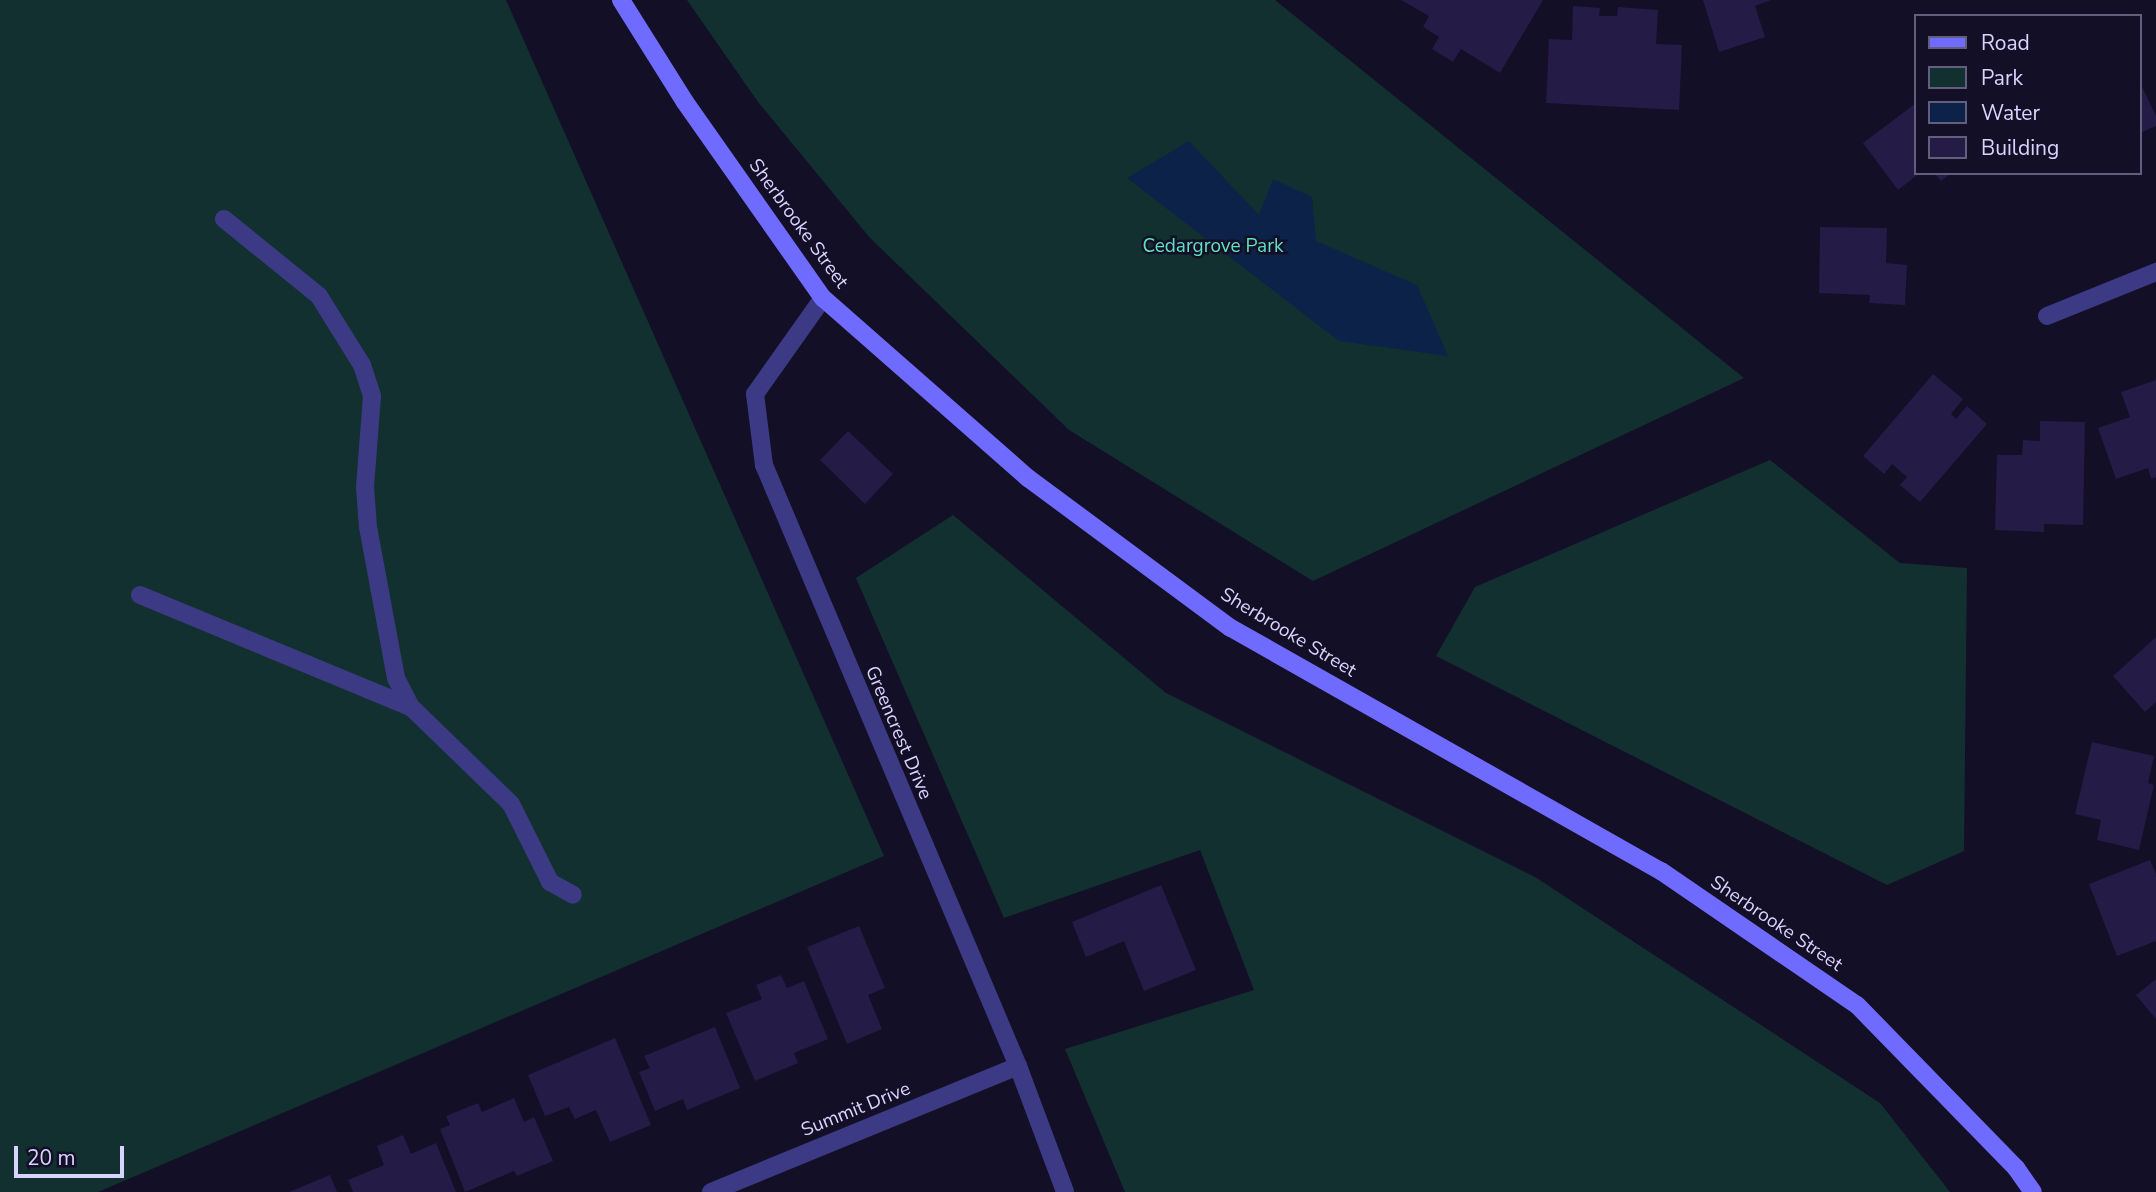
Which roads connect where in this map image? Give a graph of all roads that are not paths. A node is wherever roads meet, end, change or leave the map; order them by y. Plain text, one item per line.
1 (621, 0) edge
2 (224, 219) dead end
3 (2156, 272) edge
4 (823, 298) junction
5 (2047, 316) dead end
6 (140, 594) dead end
7 (411, 707) junction
8 (573, 895) dead end
9 (1018, 1066) junction
10 (711, 1192) edge
11 (1065, 1192) edge
12 (2033, 1192) edge

1 - 4 main road, Sherbrooke Street
2 - 7 street
3 - 5 street
4 - 9 street, Greencrest Drive
4 - 12 main road, Sherbrooke Street
6 - 7 street
7 - 8 street
9 - 10 street, Summit Drive
9 - 11 street, Greencrest Drive

